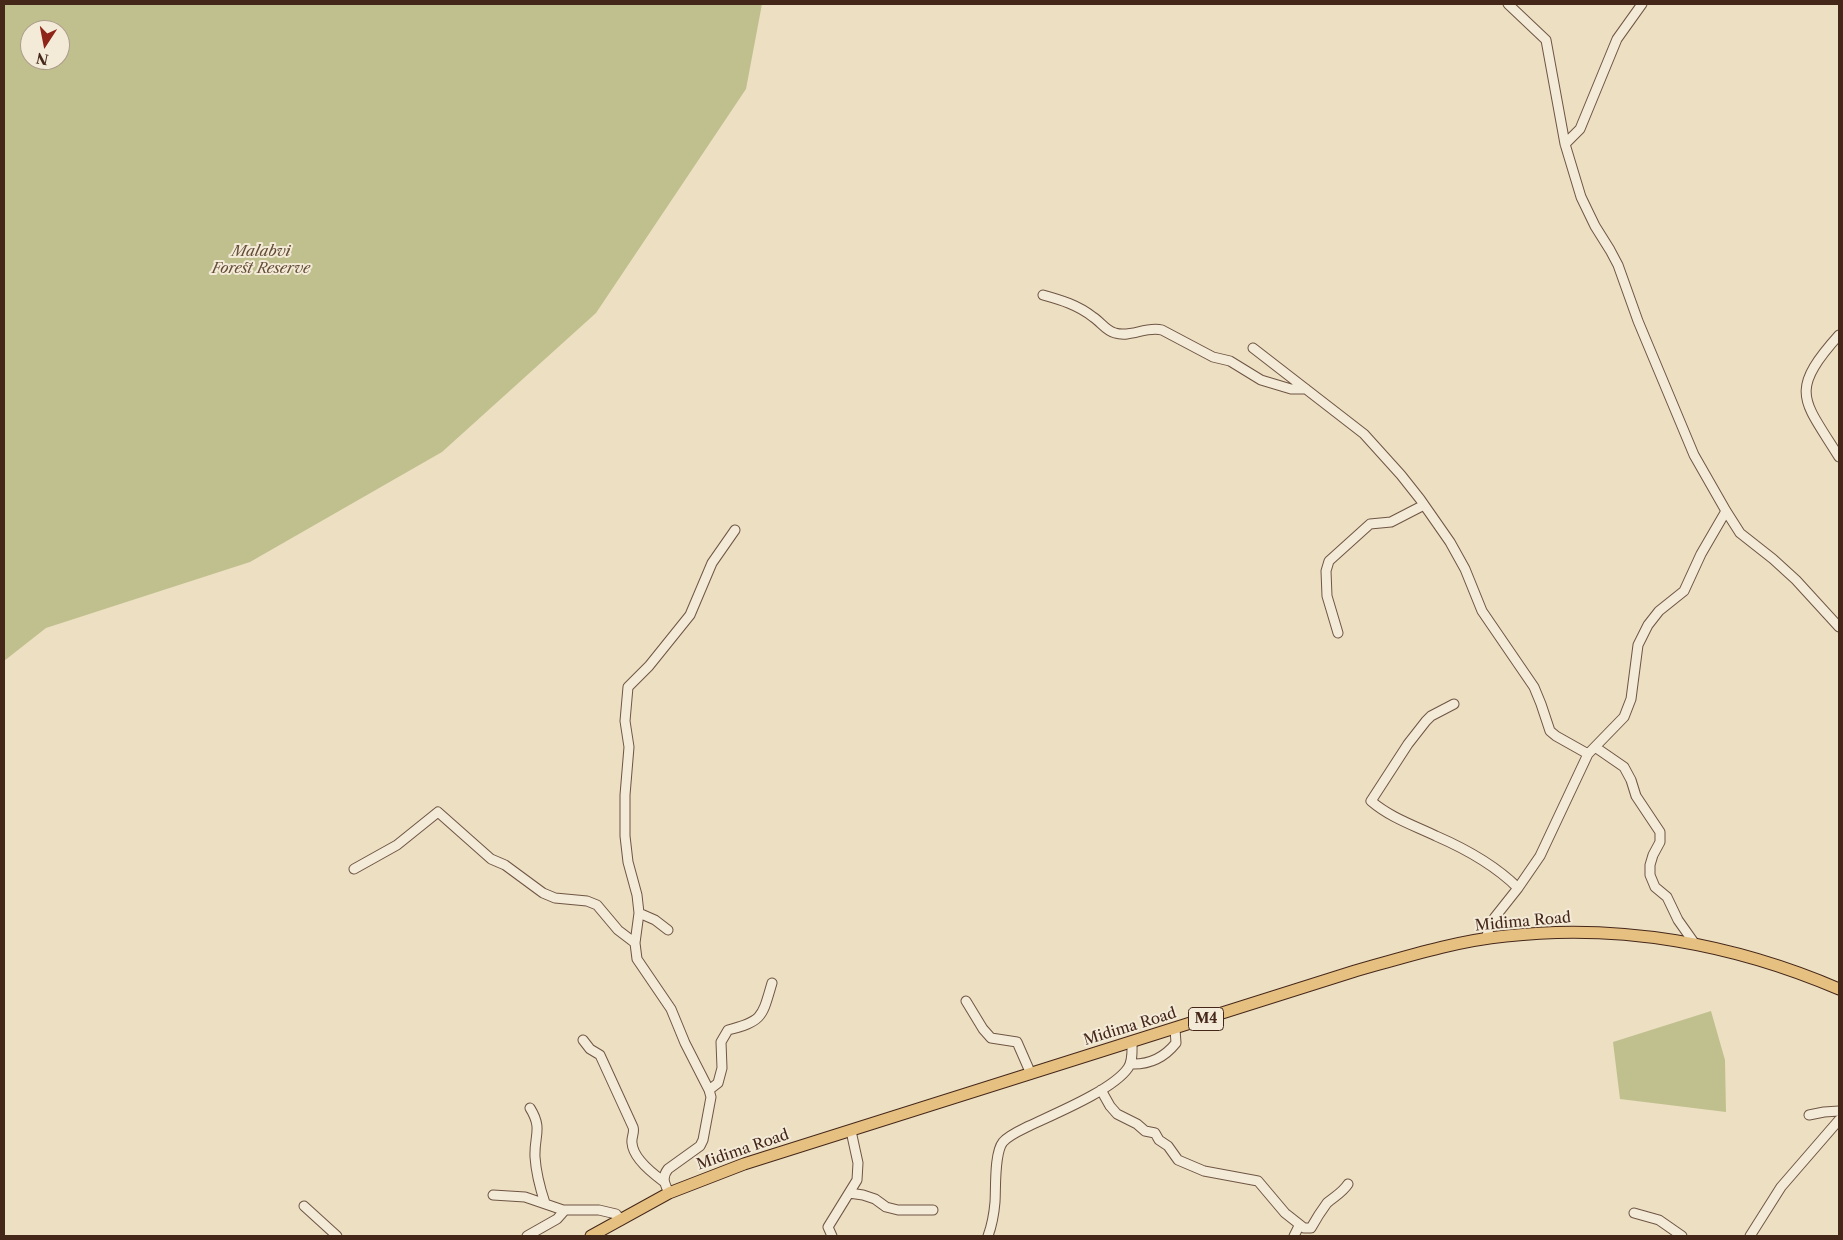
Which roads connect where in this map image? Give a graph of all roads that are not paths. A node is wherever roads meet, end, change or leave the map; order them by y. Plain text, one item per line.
1 (1508, 4) edge
2 (1642, 4) edge
3 (1565, 144) junction
4 (1043, 295) dead end
5 (1839, 335) edge
6 (1253, 348) dead end
7 (1306, 389) junction
8 (1839, 457) edge
9 (1424, 505) junction
10 (1726, 511) junction
11 (736, 530) dead end
12 (1839, 627) edge
13 (1338, 632) dead end
14 (1454, 704) dead end
15 (1595, 747) junction
16 (1588, 754) junction
17 (354, 869) dead end
18 (1518, 888) junction
19 (639, 912) junction
20 (668, 930) dead end
21 (1486, 939) junction
22 (635, 943) junction
23 (1695, 944) junction
24 (772, 983) dead end
25 (1839, 990) edge
26 (966, 1000) dead end
27 (1175, 1029) junction
28 (582, 1040) dead end
29 (1132, 1042) junction
30 (1130, 1064) junction
31 (1031, 1074) junction
32 (709, 1090) junction
33 (1101, 1090) junction
34 (530, 1108) dead end
35 (1839, 1111) edge
36 (1809, 1116) dead end
37 (1839, 1120) edge
38 (851, 1131) junction
39 (663, 1181) junction
40 (1348, 1184) dead end
41 (669, 1193) junction
42 (849, 1193) junction
43 (493, 1195) dead end
44 (545, 1203) junction
45 (304, 1206) dead end
46 (565, 1210) junction
47 (933, 1210) dead end
48 (1634, 1213) dead end
49 (621, 1220) junction
50 (1299, 1226) junction
51 (337, 1236) edge
52 (527, 1236) edge
53 (591, 1236) edge
54 (832, 1236) edge
55 (988, 1236) edge
56 (1294, 1236) edge
57 (1682, 1236) edge
58 (1750, 1236) edge

1 - 3 street
2 - 3 street
3 - 10 street
4 - 7 street
5 - 8 street
6 - 7 street
7 - 9 street
9 - 13 street
9 - 16 street
10 - 12 street
10 - 15 street
11 - 19 street
14 - 18 street
15 - 16 street
15 - 23 street
16 - 18 street
17 - 22 street
18 - 21 street
19 - 20 street
19 - 22 street
21 - 23 main road, Midima Road / M4
21 - 27 main road, Midima Road / M4
22 - 32 street
23 - 25 main road, Midima Road / M4
24 - 32 street
26 - 31 street
27 - 29 main road, Midima Road / M4
27 - 30 street
28 - 39 street
29 - 30 street
29 - 31 main road, Midima Road / M4
30 - 33 street
31 - 38 main road, Midima Road / M4
32 - 39 street
33 - 50 street
33 - 55 street
34 - 44 street
35 - 36 street
37 - 58 street
38 - 41 main road, Midima Road / M4
38 - 42 street
39 - 41 street
40 - 50 street
41 - 49 main road, Midima Road / M4
42 - 47 street
42 - 54 street
43 - 44 street
44 - 46 street
45 - 51 street
46 - 49 street
46 - 52 street
48 - 57 street
49 - 53 main road, Midima Road / M4
50 - 56 street

